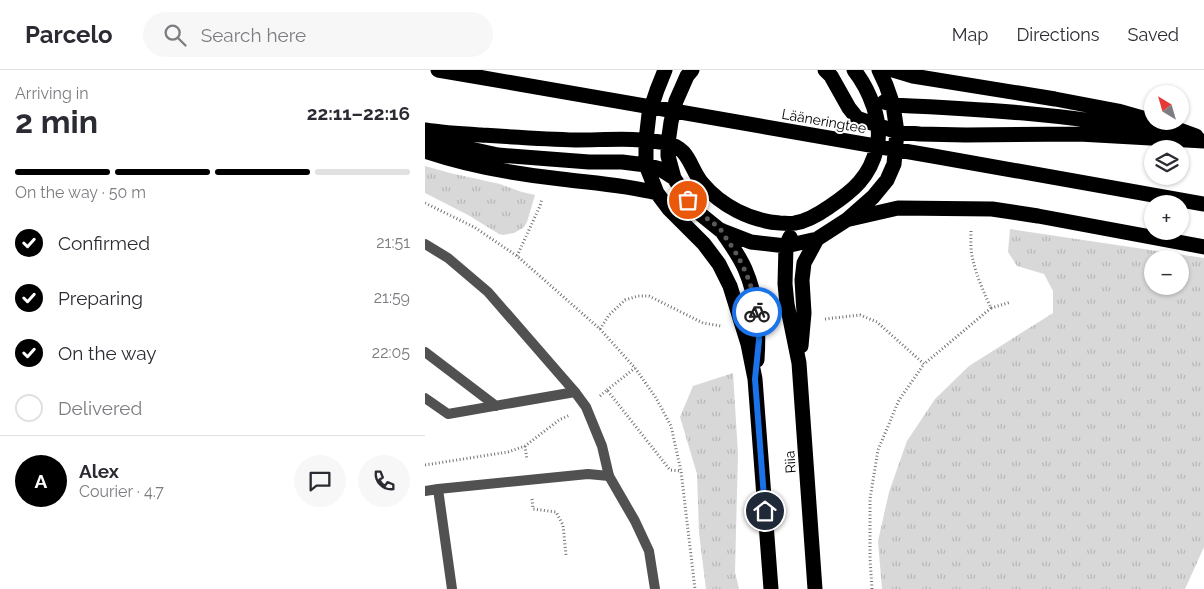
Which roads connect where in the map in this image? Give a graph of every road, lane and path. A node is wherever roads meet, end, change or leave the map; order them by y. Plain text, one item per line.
1 (438, 70) edge
2 (665, 70) edge
3 (692, 70) edge
4 (825, 70) edge
5 (854, 70) edge
6 (879, 70) edge
7 (893, 70) edge
8 (871, 98) junction
9 (893, 105) junction
10 (1144, 118) edge
11 (877, 126) junction
12 (425, 130) edge
13 (1178, 130) edge
14 (897, 132) junction
15 (425, 139) edge
16 (646, 140) junction
17 (1204, 140) edge
18 (668, 143) junction
19 (425, 151) edge
20 (646, 165) junction
21 (674, 178) junction
22 (543, 192) dead end
23 (657, 193) junction
24 (425, 203) edge
25 (1204, 204) edge
26 (848, 219) junction
27 (795, 224) junction
28 (972, 224) dead end
29 (720, 230) junction
30 (817, 239) junction
31 (425, 244) edge
32 (786, 246) junction
33 (1204, 247) edge
34 (517, 256) junction
35 (1011, 302) dead end
36 (991, 308) junction
37 (824, 319) dead end
38 (727, 327) dead end
39 (599, 329) junction
40 (425, 352) edge
41 (799, 363) junction
42 (924, 364) junction
43 (635, 368) junction
44 (755, 379) junction
45 (607, 390) junction
46 (575, 392) junction
47 (425, 398) edge
48 (496, 406) junction
49 (586, 407) junction
50 (525, 446) junction
51 (425, 466) edge
52 (681, 471) junction
53 (609, 476) junction
54 (529, 480) junction
55 (438, 489) junction
56 (425, 491) edge
57 (566, 555) dead end
58 (452, 589) edge
59 (655, 589) edge
60 (695, 589) edge
61 (771, 589) edge
62 (815, 589) edge
63 (872, 589) edge

1 - 25 highway, Lääneringtee
2 - 16 highway
3 - 18 highway
4 - 11 highway
5 - 8 highway
6 - 9 highway
7 - 10 highway
8 - 9 highway
8 - 11 highway
9 - 14 highway
9 - 17 highway
11 - 14 highway
11 - 27 highway
12 - 16 highway
13 - 17 highway
14 - 17 highway
14 - 26 highway
15 - 20 highway
16 - 18 highway
16 - 20 highway
18 - 21 highway
18 - 27 highway
19 - 23 highway
20 - 21 highway
20 - 23 highway, Riia
21 - 29 highway
22 - 34 path
23 - 44 highway, Riia
24 - 34 path
26 - 30 highway
26 - 33 highway
27 - 32 highway, Riia
28 - 36 path
29 - 32 highway
29 - 44 highway, Riia
30 - 32 highway
30 - 41 highway, Riia
31 - 46 street
32 - 41 highway, Riia
34 - 39 path
35 - 36 path
36 - 42 path
37 - 42 path
38 - 39 path
39 - 43 path
40 - 48 street
41 - 62 highway, Riia
42 - 63 path
43 - 45 path
43 - 52 path
44 - 61 highway, Riia
45 - 49 path
45 - 52 path
46 - 48 street
46 - 49 street
47 - 48 street
49 - 50 path
49 - 53 street
50 - 51 path
50 - 54 path
52 - 60 path
53 - 54 street
53 - 59 street
54 - 55 street
54 - 57 path
55 - 56 street
55 - 58 street

